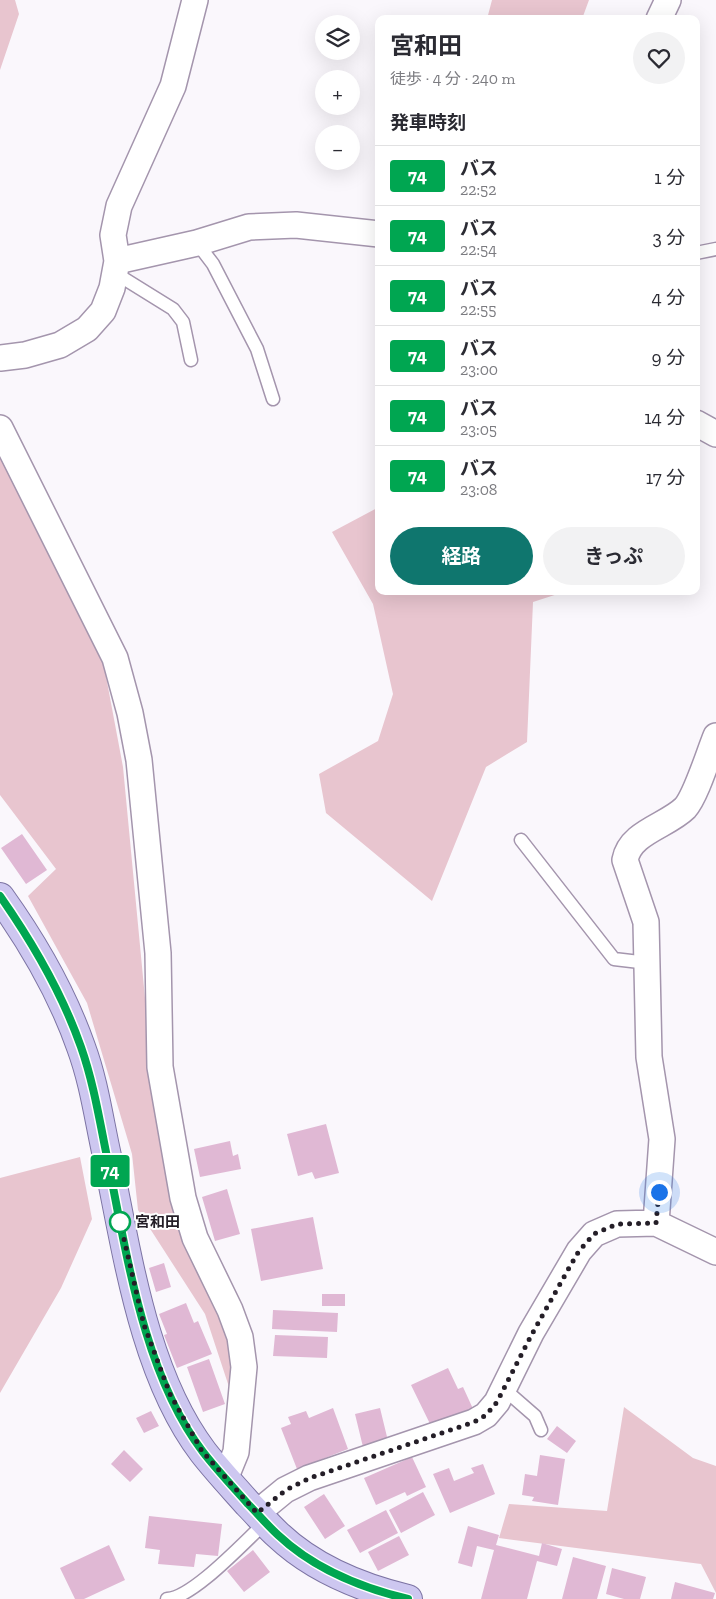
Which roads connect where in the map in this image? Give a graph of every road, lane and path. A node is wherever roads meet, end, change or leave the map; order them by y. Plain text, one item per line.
1 (195, 0) edge
2 (668, 0) edge
3 (661, 15) edge
4 (375, 234) edge
5 (197, 243) junction
6 (716, 249) edge
7 (700, 251) edge
8 (116, 267) junction
9 (0, 358) edge
10 (191, 360) dead end
11 (273, 399) dead end
12 (0, 428) edge
13 (716, 736) edge
14 (521, 840) dead end
15 (0, 896) edge
16 (648, 963) junction
17 (656, 1223) junction
18 (716, 1252) edge
19 (504, 1389) junction
20 (541, 1430) dead end
21 (225, 1479) junction
22 (261, 1518) junction
23 (167, 1599) edge
24 (408, 1599) edge

1 - 8 street
2 - 3 street
4 - 5 street
5 - 8 street
5 - 11 lane
6 - 7 lane
8 - 9 street
8 - 10 lane
12 - 21 street
13 - 16 street
14 - 16 lane
15 - 21 main road
16 - 17 street
17 - 18 street
17 - 19 street
19 - 20 lane
19 - 22 street
21 - 22 main road
22 - 23 lane
22 - 24 main road

